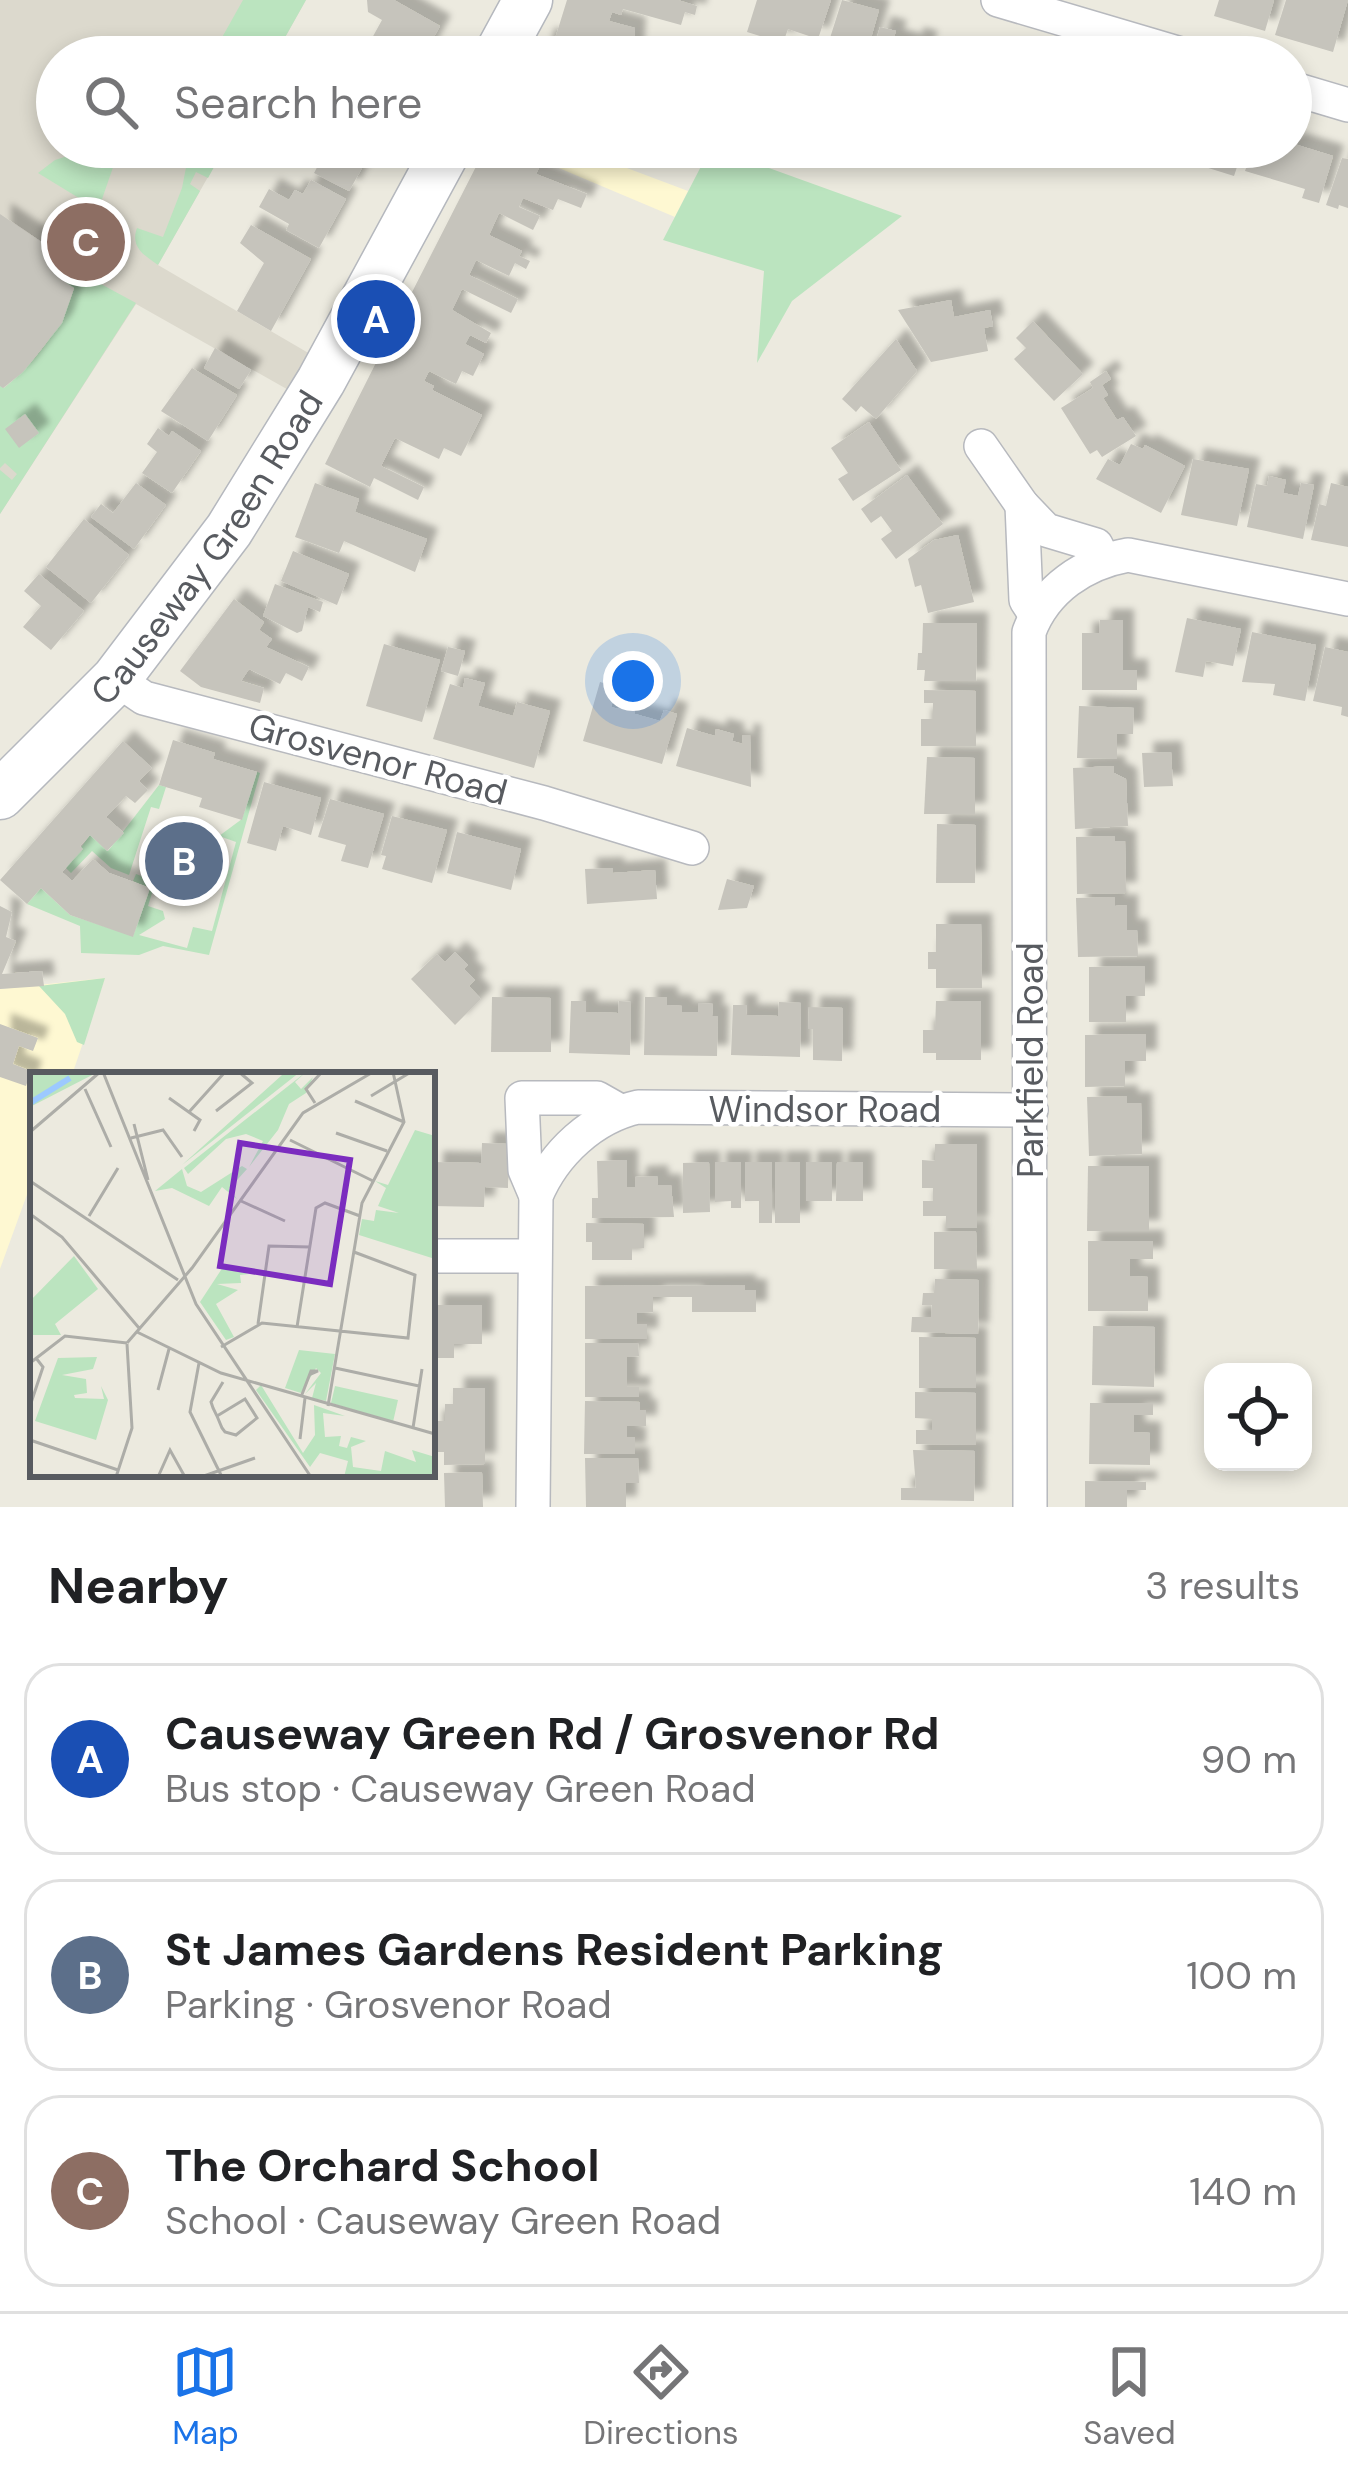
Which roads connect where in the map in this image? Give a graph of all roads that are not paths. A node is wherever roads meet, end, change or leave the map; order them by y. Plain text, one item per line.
1 (528, 0) edge
2 (998, 0) edge
3 (508, 36) edge
4 (1121, 36) edge
5 (1312, 94) edge
6 (1348, 105) edge
7 (437, 168) edge
8 (981, 446) dead end
9 (1022, 505) junction
10 (1103, 559) junction
11 (1348, 598) edge
12 (1035, 614) junction
13 (116, 679) junction
14 (0, 795) edge
15 (692, 848) dead end
16 (1031, 1110) junction
17 (620, 1112) junction
18 (536, 1196) junction
19 (435, 1256) edge
20 (533, 1256) junction
21 (533, 1507) edge
22 (1030, 1507) edge

1 - 3 main road
2 - 4 street
5 - 6 street
7 - 13 main road, Causeway Green Road
8 - 9 street
9 - 10 street
9 - 12 street, Parkfield Road
10 - 11 street
10 - 12 street
12 - 16 street, Parkfield Road
13 - 14 main road, Causeway Green Road
13 - 15 street, Grosvenor Road
16 - 17 street, Windsor Road
16 - 22 street, Parkfield Road
17 - 18 street
17 - 18 street, Windsor Road
18 - 20 street, Windsor Road
19 - 20 street
20 - 21 street, Windsor Road

